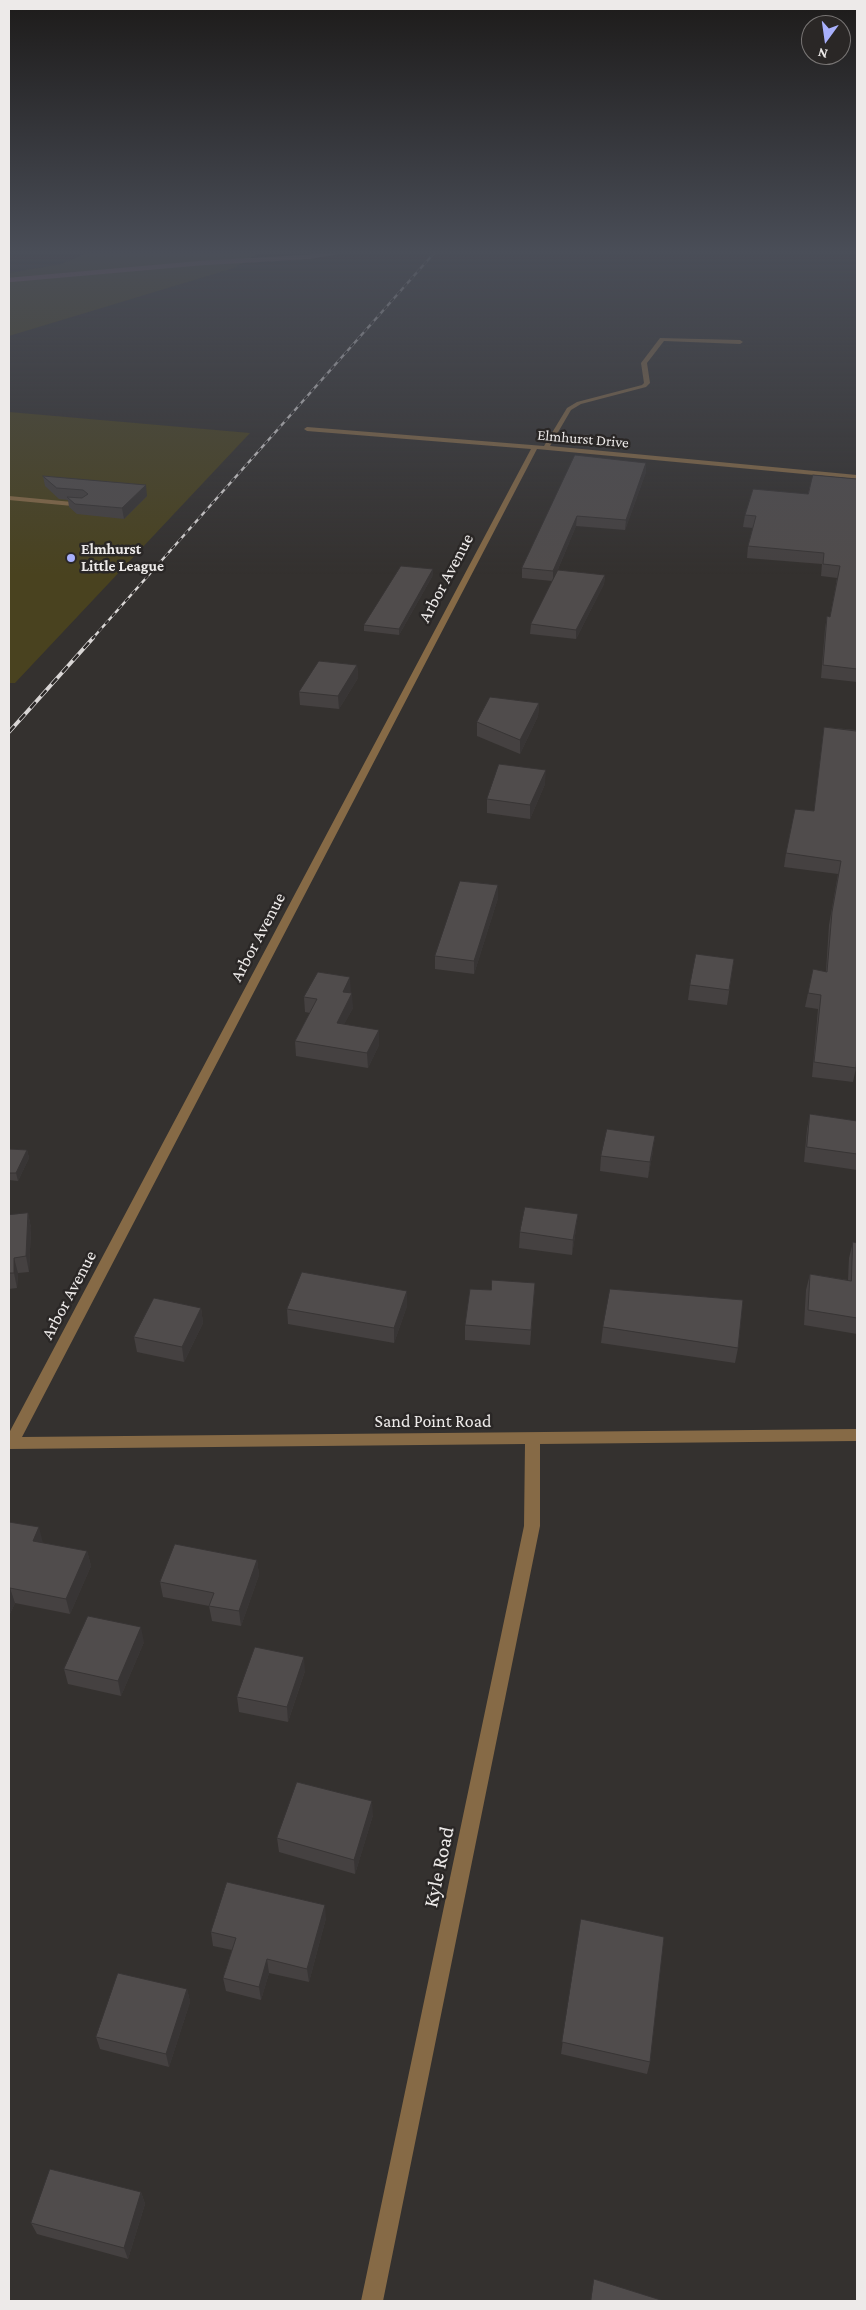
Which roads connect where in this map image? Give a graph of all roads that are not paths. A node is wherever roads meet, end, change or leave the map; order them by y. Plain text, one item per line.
1 (647, 360) edge
2 (307, 429) dead end
3 (540, 447) junction
4 (857, 477) edge
5 (9, 498) edge
6 (84, 505) edge
7 (857, 1435) edge
8 (533, 1439) junction
9 (10, 1443) edge
10 (372, 2301) edge

1 - 3 street, Arbor Avenue
2 - 3 street, Elmhurst Drive
3 - 4 street, Elmhurst Drive
3 - 9 street, Arbor Avenue
5 - 6 street
7 - 8 street, Sand Point Road
8 - 9 street, Sand Point Road
8 - 10 street, Kyle Road

